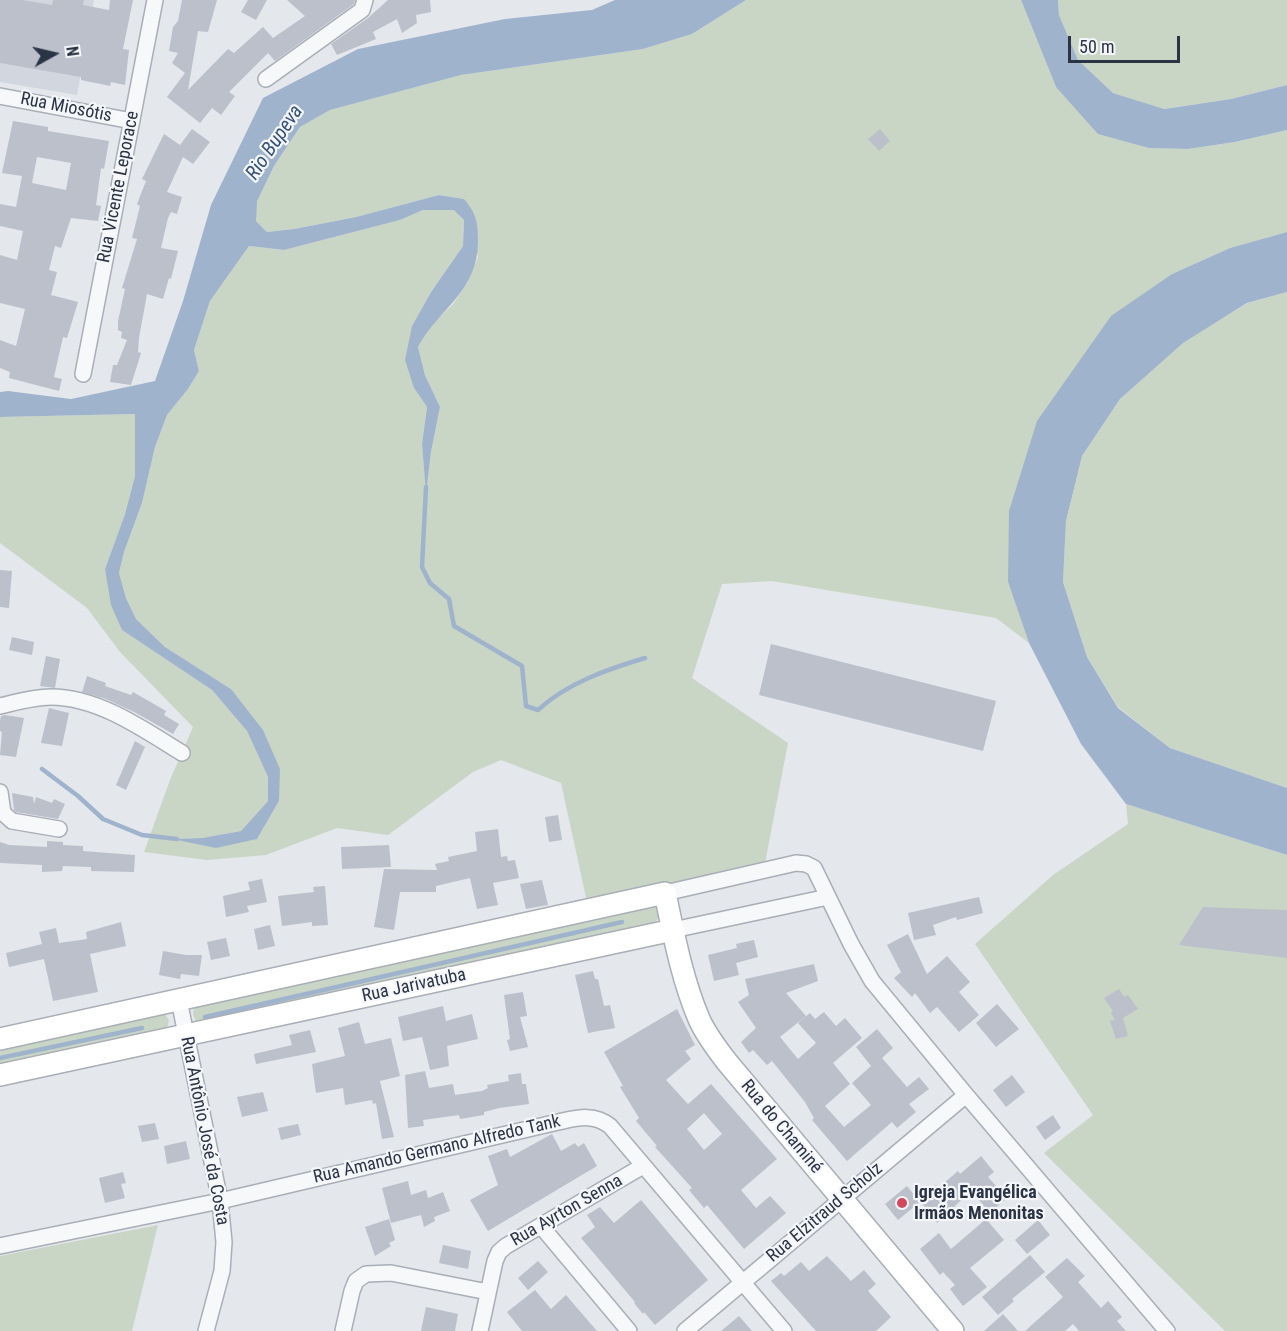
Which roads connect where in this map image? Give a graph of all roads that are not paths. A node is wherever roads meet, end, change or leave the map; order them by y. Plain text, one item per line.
1 (154, 0) edge
2 (365, 0) edge
3 (266, 79) dead end
4 (0, 96) edge
5 (132, 121) junction
6 (84, 375) dead end
7 (0, 706) edge
8 (182, 753) dead end
9 (0, 792) edge
10 (59, 829) dead end
11 (665, 893) junction
12 (828, 897) junction
13 (673, 930) junction
14 (178, 1000) junction
15 (186, 1035) junction
16 (0, 1039) edge
17 (0, 1075) edge
18 (966, 1095) junction
19 (643, 1166) junction
20 (842, 1199) junction
21 (220, 1202) junction
22 (541, 1226) junction
23 (0, 1246) edge
24 (743, 1282) junction
25 (488, 1292) junction
26 (206, 1331) edge
27 (343, 1331) edge
28 (480, 1331) edge
29 (629, 1331) edge
30 (685, 1331) edge
31 (784, 1331) edge
32 (953, 1331) edge
33 (1167, 1331) edge

1 - 5 street, Rua Vicente Leporace
2 - 3 street
4 - 5 street, Rua Miosótis
5 - 6 street, Rua Vicente Leporace
7 - 8 street
9 - 10 street
11 - 12 street, Rua Jarivatuba
11 - 13 street, Rua do Chaminé
11 - 14 street, Rua Jarivatuba
12 - 13 street, Rua Jarivatuba
12 - 18 street
13 - 15 street, Rua Jarivatuba
13 - 20 street, Rua do Chaminé
14 - 15 street, Rua Antônio José da Costa
14 - 16 street, Rua Jarivatuba
15 - 17 street, Rua Jarivatuba
15 - 21 street, Rua Antônio José da Costa
18 - 20 street, Rua Elzitraud Scholz
18 - 33 street
19 - 21 street, Rua Amando Germano Alfredo Tank
19 - 22 street, Rua Ayrton Senna
19 - 24 street, Rua Amando Germano Alfredo Tank
20 - 24 street, Rua Elzitraud Scholz
20 - 32 street, Rua do Chaminé
21 - 23 street, Rua Amando Germano Alfredo Tank
21 - 26 street, Rua Antônio José da Costa
22 - 25 street, Rua Ayrton Senna
22 - 29 street
24 - 30 street, Rua Elzitraud Scholz
24 - 31 street, Rua Amando Germano Alfredo Tank
25 - 27 street
25 - 28 street, Rua Ayrton Senna

